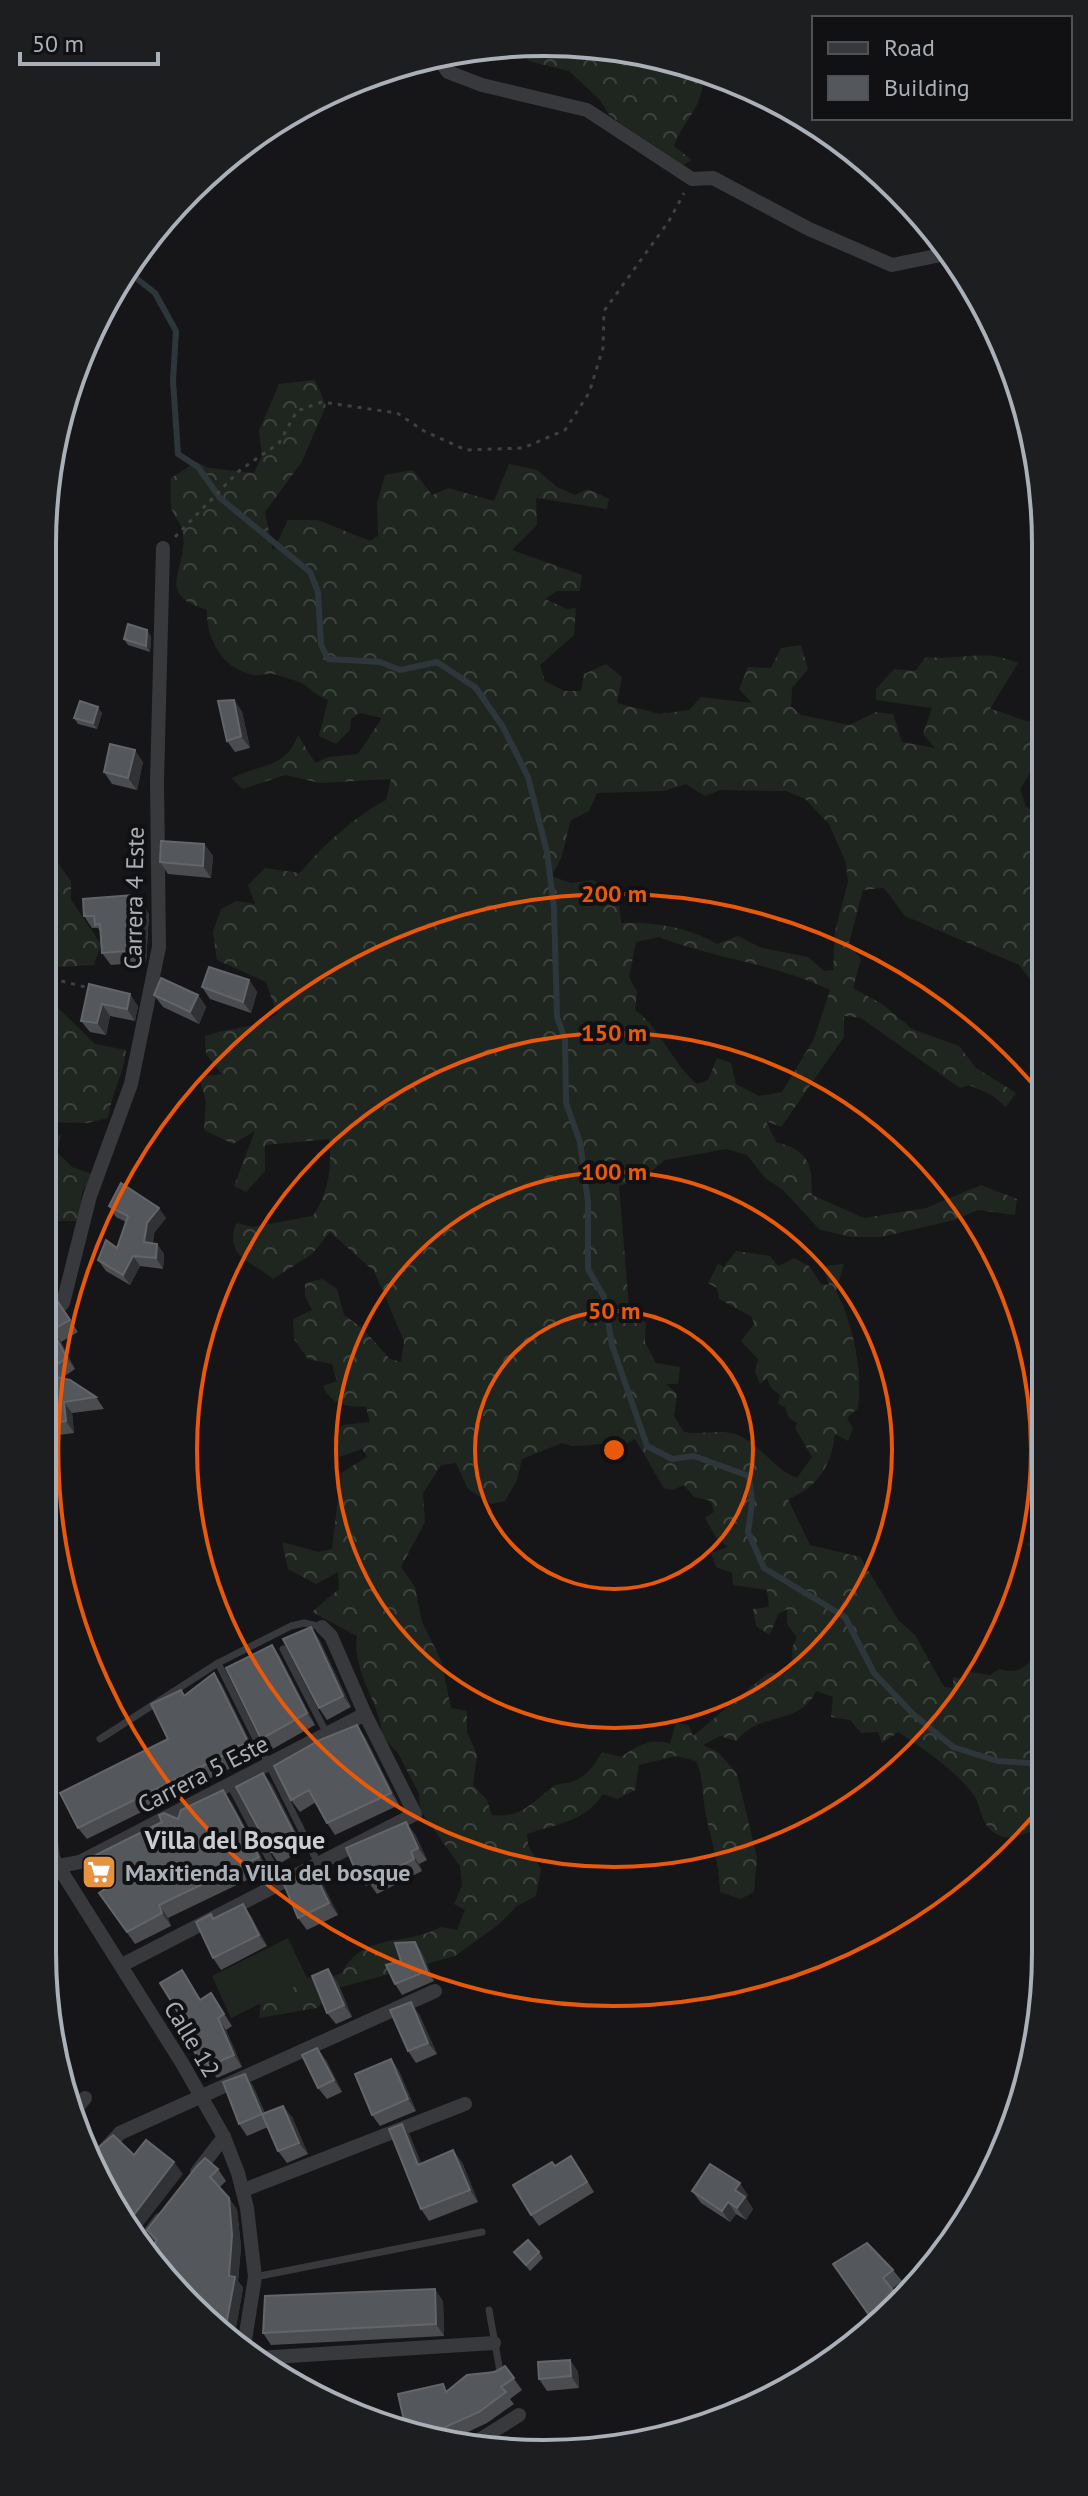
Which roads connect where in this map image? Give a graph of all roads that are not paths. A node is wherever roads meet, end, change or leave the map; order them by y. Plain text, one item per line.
1 (444, 66) edge
2 (937, 256) edge
3 (163, 548) road end
4 (56, 1312) edge
5 (322, 1627) joint
6 (283, 1649) edge
7 (218, 1663) junction
8 (365, 1714) junction
9 (327, 1734) junction
10 (100, 1739) dead end
11 (269, 1765) junction
12 (230, 1785) junction
13 (56, 1862) joint
14 (318, 1863) junction
15 (281, 1881) junction
16 (122, 1965) junction
17 (435, 1991) dead end
18 (85, 2098) dead end
19 (202, 2098) junction
20 (80, 2104) edge
21 (465, 2104) dead end
22 (224, 2137) junction
23 (100, 2155) edge
24 (188, 2184) edge
25 (244, 2190) junction
26 (170, 2207) edge
27 (482, 2232) dead end
28 (148, 2236) edge
29 (255, 2277) junction
30 (489, 2310) dead end
31 (245, 2338) edge
32 (494, 2343) junction
33 (272, 2357) edge
34 (501, 2377) edge
35 (519, 2415) dead end
36 (485, 2436) edge

1 - 2 street
3 - 4 street, Carrera 4 Este
5 - 7 lane
5 - 8 street
6 - 9 lane
7 - 10 lane
7 - 11 lane
8 - 9 street, Carrera 5 Este
8 - 14 street
9 - 11 street, Carrera 5 Este
11 - 12 street, Carrera 5 Este
11 - 14 lane
12 - 13 street, Carrera 5 Este
12 - 15 lane
13 - 16 street, Calle 12
14 - 15 street
15 - 16 street
16 - 19 street, Calle 12
17 - 19 street
18 - 20 street
19 - 22 street, Calle 12
19 - 23 street
21 - 25 street
22 - 24 street
22 - 25 street, Calle 12
25 - 29 street, Calle 12
26 - 28 street
27 - 29 lane
29 - 31 street, Calle 12
30 - 32 lane
32 - 33 street
32 - 34 lane
35 - 36 street

